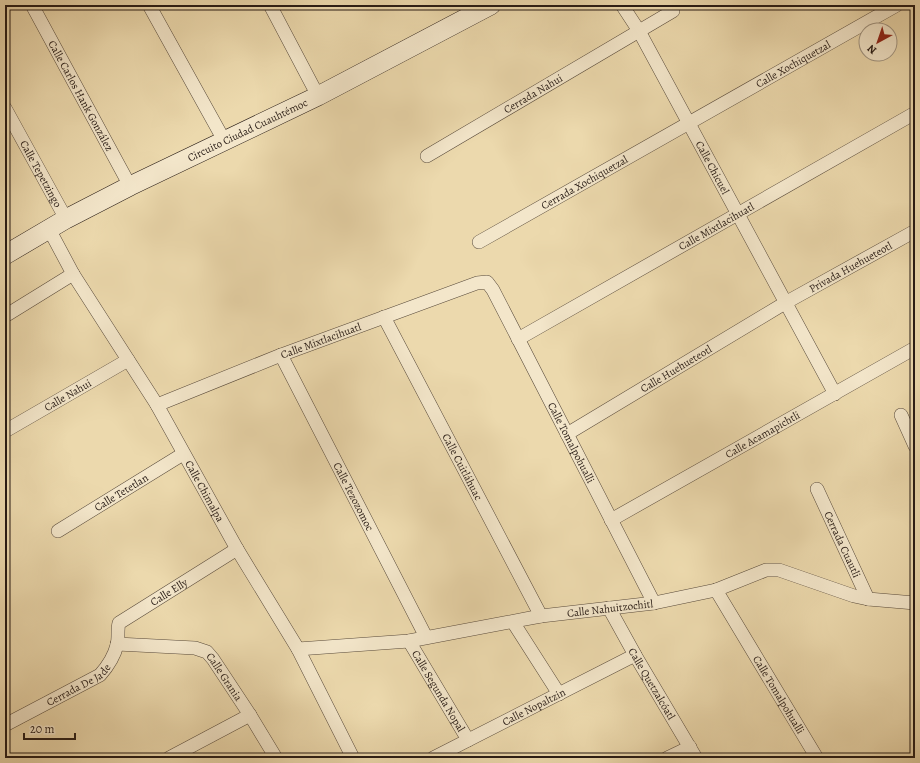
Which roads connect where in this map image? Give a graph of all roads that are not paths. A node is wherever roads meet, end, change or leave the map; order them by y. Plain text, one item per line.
1 (32, 5) edge
2 (149, 5) edge
3 (270, 5) edge
4 (490, 5) edge
5 (622, 5) edge
6 (897, 5) edge
7 (673, 11) dead end
8 (639, 32) junction
9 (318, 96) junction
10 (5, 108) edge
11 (915, 113) edge
12 (689, 124) junction
13 (9, 126) edge
14 (225, 142) junction
15 (427, 156) dead end
16 (130, 186) junction
17 (738, 214) junction
18 (66, 219) junction
19 (49, 229) junction
20 (915, 231) edge
21 (479, 242) dead end
22 (5, 255) edge
23 (73, 274) junction
24 (487, 282) joint
25 (785, 303) junction
26 (5, 316) edge
27 (384, 317) junction
28 (518, 339) junction
29 (915, 348) edge
30 (281, 355) junction
31 (128, 360) junction
32 (835, 394) junction
33 (157, 405) junction
34 (901, 415) dead end
35 (7, 430) dead end
36 (567, 434) junction
37 (915, 446) edge
38 (184, 454) junction
39 (817, 488) dead end
40 (610, 520) junction
41 (58, 531) dead end
42 (237, 549) junction
43 (716, 590) junction
44 (868, 599) junction
45 (654, 603) junction
46 (915, 603) edge
47 (609, 608) junction
48 (541, 616) junction
49 (513, 622) junction
50 (426, 637) junction
51 (409, 641) junction
52 (118, 644) junction
53 (298, 649) junction
54 (635, 655) junction
55 (559, 694) junction
56 (250, 715) junction
57 (5, 725) edge
58 (468, 740) junction
59 (693, 753) edge
60 (169, 758) edge
61 (276, 758) edge
62 (353, 758) edge
63 (433, 758) edge
64 (667, 758) edge
65 (817, 758) edge

1 - 16 street, Calle Carlos Hank González
2 - 14 street
3 - 9 street
4 - 9 street, Circuito Ciudad Cuauhtémoc
5 - 8 street, Calle Chicuel
6 - 12 street, Calle Xochiquetzal
7 - 8 street, Cerrada Nahui
8 - 12 street, Calle Chicuel
8 - 15 street, Cerrada Nahui
9 - 14 street, Circuito Ciudad Cuauhtémoc
10 - 13 street, Calle Tepetzingo
11 - 17 street, Calle Mixtlacihuatl
12 - 17 street, Calle Chicuel
12 - 21 street, Cerrada Xochiquetzal
13 - 18 street, Calle Tepetzingo
14 - 16 street, Circuito Ciudad Cuauhtémoc
16 - 18 street, Circuito Ciudad Cuauhtémoc
17 - 25 street, Calle Chicuel
17 - 28 street, Calle Mixtlacihuatl
18 - 19 street, Circuito Ciudad Cuauhtémoc
19 - 22 street, Circuito Ciudad Cuauhtémoc
19 - 23 street, Calle Chimalpa
20 - 25 street, Privada Huehueteotl
23 - 26 street
23 - 31 street, Calle Chimalpa
24 - 27 street, Calle Mixtlacihuatl
24 - 28 street, Calle Tomalpohualli
25 - 32 street, Calle Chicuel
25 - 36 street, Calle Huehueteotl
27 - 30 street, Calle Mixtlacihuatl
27 - 48 street, Calle Cuitláhuac
28 - 36 street, Calle Tomalpohualli
29 - 32 street, Calle Acamapichtli
30 - 33 street, Calle Mixtlacihuatl
30 - 50 street, Calle Tezozomoc
31 - 33 street, Calle Chimalpa
31 - 35 street, Calle Nahui
32 - 40 street, Calle Acamapichtli
33 - 38 street, Calle Chimalpa
34 - 37 street
36 - 40 street, Calle Tomalpohualli
38 - 41 street, Calle Tetetlan
38 - 42 street, Calle Chimalpa
39 - 44 street, Cerrada Cuautli
40 - 45 street, Calle Tomalpohualli
42 - 52 street, Calle Elly
42 - 53 street, Calle Chimalpa
43 - 44 street, Calle Nahuitzochitl
43 - 45 street, Calle Nahuitzochitl
43 - 65 street, Calle Tomalpohualli
44 - 46 street, Calle Nahuitzochitl
45 - 47 street, Calle Nahuitzochitl
47 - 48 street, Calle Nahuitzochitl
47 - 54 street, Calle Quetzalcóatl
48 - 49 street, Calle Nahuitzochitl
49 - 50 street, Calle Nahuitzochitl
49 - 55 street
50 - 51 street, Calle Nahuitzochitl
51 - 53 street, Calle Nahuitzochitl
51 - 58 street, Calle Segunda Nopal
52 - 56 street, Calle Grania
52 - 57 street, Cerrada De Jade
53 - 62 street, Calle Chimalpa
54 - 55 street, Calle Nopaltzin
54 - 59 street, Calle Quetzalcóatl
55 - 58 street, Calle Nopaltzin
56 - 60 street
56 - 61 street, Calle Grania
58 - 63 street, Calle Nopaltzin
59 - 64 street

